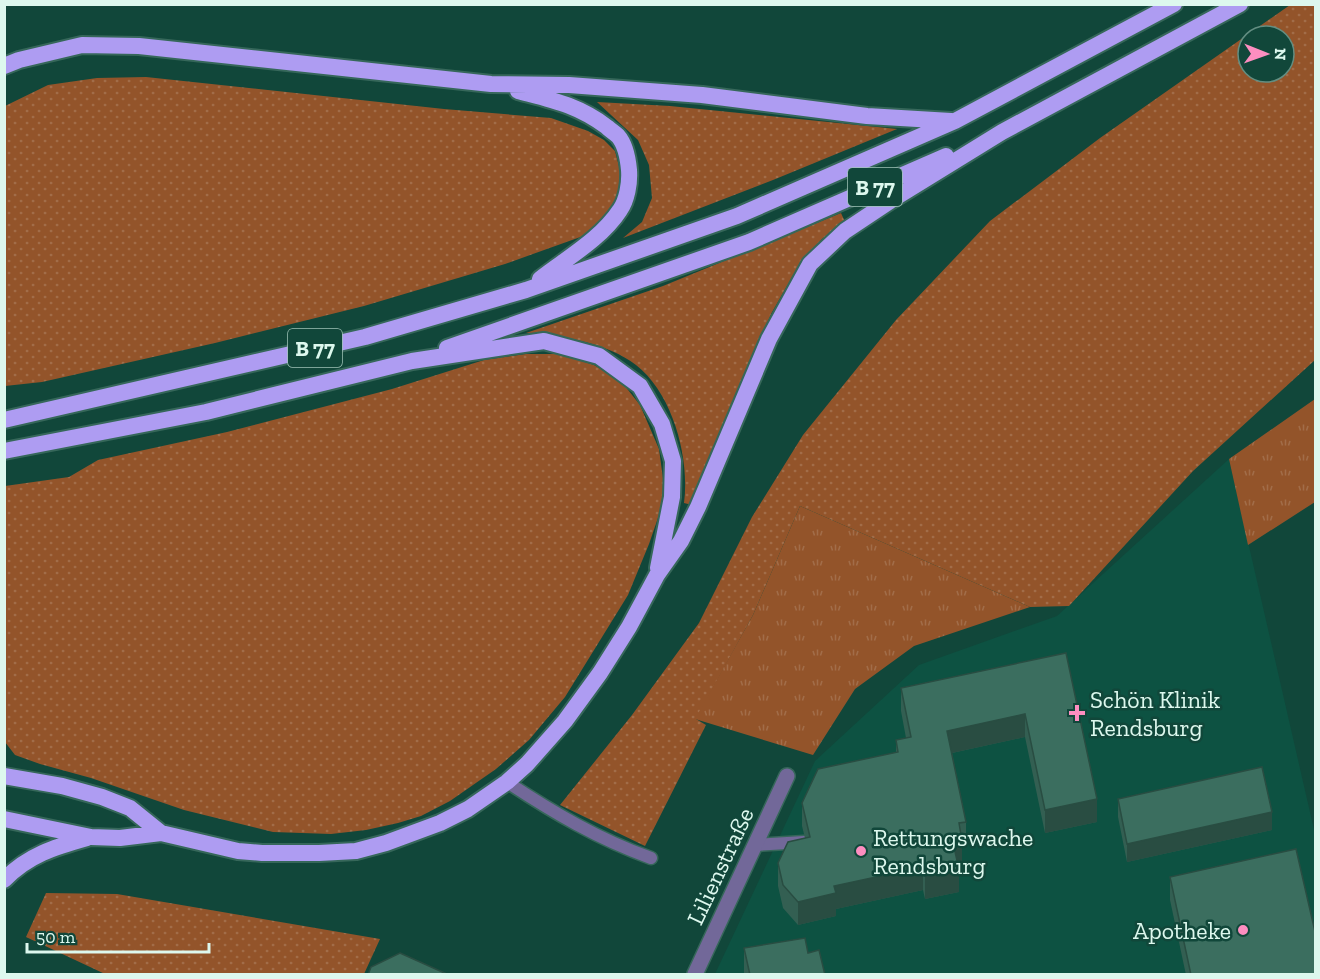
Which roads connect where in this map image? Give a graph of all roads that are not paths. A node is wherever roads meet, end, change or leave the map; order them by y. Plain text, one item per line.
1 (1174, 4) edge
2 (1240, 4) edge
3 (4, 66) edge
4 (491, 84) junction
5 (955, 121) junction
6 (1002, 132) junction
7 (526, 290) junction
8 (412, 361) junction
9 (4, 420) edge
10 (4, 451) edge
11 (657, 575) junction
12 (4, 776) edge
13 (787, 776) dead end
14 (507, 782) junction
15 (4, 819) edge
16 (161, 833) junction
17 (91, 837) junction
18 (806, 842) edge
19 (754, 845) junction
20 (651, 858) dead end
21 (4, 880) edge
22 (695, 975) edge

1 - 5 highway, B 77
2 - 6 highway, B 77
3 - 4 highway
4 - 5 highway
4 - 7 highway
5 - 7 highway, B 77
6 - 8 highway, B 77
6 - 11 highway
7 - 9 highway, B 77
8 - 10 highway, B 77
8 - 11 highway
11 - 14 highway
12 - 16 highway
13 - 19 street, Lilienstraße
14 - 16 highway
14 - 20 lane
15 - 17 highway
16 - 17 highway
17 - 21 highway
18 - 19 lane
19 - 22 street, Lilienstraße

